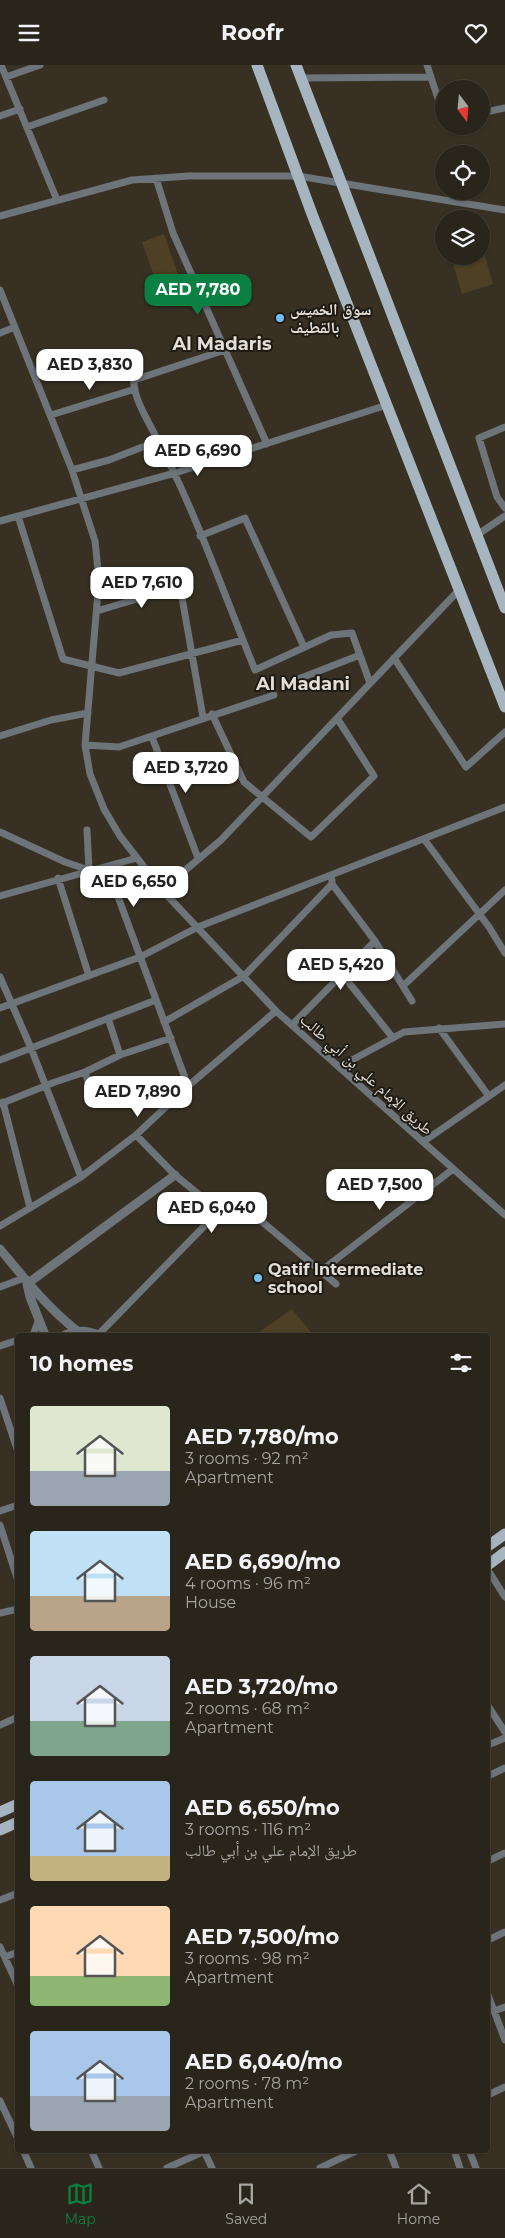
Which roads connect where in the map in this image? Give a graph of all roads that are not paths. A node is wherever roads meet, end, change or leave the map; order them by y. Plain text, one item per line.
1 (1, 65) edge
2 (40, 65) edge
3 (257, 65) edge
4 (296, 65) edge
5 (427, 65) edge
6 (6, 77) junction
7 (431, 77) junction
8 (301, 78) junction
9 (435, 89) edge
10 (104, 100) dead end
11 (505, 108) edge
12 (20, 109) junction
13 (490, 111) edge
14 (0, 116) edge
15 (27, 127) junction
16 (298, 176) junction
17 (156, 178) junction
18 (340, 181) junction
19 (57, 200) junction
20 (505, 210) edge
21 (0, 216) edge
22 (0, 290) edge
23 (15, 327) junction
24 (0, 333) edge
25 (225, 349) junction
26 (135, 389) junction
27 (387, 405) junction
28 (51, 415) junction
29 (505, 427) edge
30 (158, 441) junction
31 (267, 444) junction
32 (72, 470) junction
33 (175, 473) junction
34 (82, 499) junction
35 (505, 507) edge
36 (18, 516) junction
37 (505, 516) edge
38 (0, 521) edge
39 (477, 535) junction
40 (200, 536) junction
41 (459, 589) junction
42 (505, 608) edge
43 (98, 611) junction
44 (243, 640) junction
45 (304, 647) junction
46 (191, 653) junction
47 (360, 655) junction
48 (394, 658) junction
49 (92, 665) junction
50 (293, 681) dead end
51 (370, 683) junction
52 (274, 695) dead end
53 (505, 707) edge
54 (88, 713) junction
55 (212, 714) junction
56 (203, 717) junction
57 (337, 718) junction
58 (505, 732) edge
59 (0, 736) edge
60 (152, 737) junction
61 (85, 745) junction
62 (261, 797) junction
63 (505, 807) edge
64 (88, 830) dead end
65 (0, 832) edge
66 (424, 839) junction
67 (136, 858) junction
68 (198, 858) junction
69 (107, 867) junction
70 (89, 870) junction
71 (332, 875) junction
72 (58, 879) junction
73 (332, 884) junction
74 (162, 890) junction
75 (505, 890) edge
76 (0, 896) edge
77 (480, 913) junction
78 (198, 927) junction
79 (375, 941) junction
80 (505, 953) edge
81 (140, 957) junction
82 (342, 974) junction
83 (89, 976) junction
84 (244, 976) junction
85 (0, 977) edge
86 (403, 986) junction
87 (156, 1000) junction
88 (412, 1001) dead end
89 (12, 1004) junction
90 (0, 1008) edge
91 (276, 1011) junction
92 (108, 1018) junction
93 (164, 1022) junction
94 (505, 1024) edge
95 (292, 1025) junction
96 (439, 1028) junction
97 (171, 1038) junction
98 (394, 1038) junction
99 (32, 1048) junction
100 (120, 1055) junction
101 (0, 1060) edge
102 (339, 1067) junction
103 (85, 1073) junction
104 (505, 1085) edge
105 (188, 1086) junction
106 (45, 1087) junction
107 (92, 1094) dead end
108 (488, 1095) junction
109 (2, 1103) edge
110 (136, 1135) junction
111 (423, 1142) junction
112 (453, 1169) junction
113 (175, 1175) junction
114 (81, 1177) junction
115 (30, 1207) junction
116 (219, 1211) junction
117 (505, 1215) edge
118 (0, 1226) edge
119 (0, 1249) edge
120 (321, 1271) junction
121 (26, 1281) junction
122 (336, 1284) dead end
123 (0, 1287) edge
124 (39, 1319) junction
125 (76, 1330) junction
126 (34, 1333) edge
127 (44, 1333) edge
128 (69, 1333) edge
129 (93, 1333) edge
130 (100, 1333) edge
131 (15, 1341) edge
132 (0, 1346) edge
133 (0, 1398) edge
134 (8, 1425) junction
135 (0, 1427) edge
136 (15, 1444) edge
137 (15, 1506) edge
138 (0, 1511) edge
139 (0, 1525) edge
140 (505, 1534) edge
141 (490, 1545) edge
142 (505, 1552) edge
143 (490, 1563) edge
144 (15, 1572) edge
145 (490, 1573) edge
146 (505, 1597) edge
147 (15, 1610) edge
148 (0, 1613) edge
149 (490, 1709) edge
150 (15, 1718) edge
151 (0, 1723) edge
152 (505, 1732) edge
153 (505, 1738) edge
154 (490, 1744) edge
155 (505, 1768) edge
156 (490, 1775) edge
157 (15, 1805) edge
158 (0, 1812) edge
159 (15, 1823) edge
160 (0, 1830) edge
161 (505, 1853) edge
162 (490, 1860) edge
163 (15, 1894) edge
164 (0, 1900) edge
165 (505, 1932) edge
166 (490, 1939) edge
167 (0, 1947) edge
168 (15, 1953) edge
169 (4, 1957) junction
170 (15, 1980) edge
171 (490, 2000) edge
172 (505, 2007) edge
173 (494, 2011) junction
174 (505, 2041) edge
175 (505, 2087) edge
176 (490, 2094) edge
177 (0, 2101) edge
178 (15, 2133) edge
179 (24, 2153) edge
180 (92, 2153) edge
181 (201, 2153) edge
182 (207, 2153) edge
183 (352, 2153) edge
184 (390, 2153) edge
185 (455, 2153) edge
186 (470, 2153) edge
187 (31, 2168) edge
188 (99, 2168) edge
189 (167, 2168) edge
190 (212, 2168) edge
191 (320, 2168) edge
192 (396, 2168) edge
193 (460, 2168) edge
194 (476, 2168) edge

1 - 6 street
2 - 6 street
3 - 16 main road
4 - 8 main road
5 - 7 street
6 - 12 street
7 - 8 street
7 - 9 street
8 - 18 main road
10 - 15 street
11 - 13 street
12 - 14 street
12 - 15 street
15 - 19 street
16 - 17 street
16 - 18 street
16 - 27 main road
17 - 19 street
17 - 25 street
18 - 20 street
18 - 39 main road
19 - 21 street
22 - 23 street, طريق الإمام علي بن أبي طالب
23 - 24 street
23 - 28 street, طريق الإمام علي بن أبي طالب
25 - 26 street
25 - 31 street
26 - 28 street
26 - 30 street
27 - 31 street
27 - 41 main road
28 - 32 street, طريق الإمام علي بن أبي طالب
29 - 35 street
30 - 32 street
30 - 33 street
31 - 33 street
32 - 34 street, طريق الإمام علي بن أبي طالب
33 - 34 street
33 - 40 street
34 - 36 street
34 - 43 street, طريق الإمام علي بن أبي طالب
36 - 38 street
36 - 49 street
37 - 39 street
39 - 42 main road
40 - 44 street
40 - 45 street
41 - 48 street
41 - 53 main road
43 - 46 street
43 - 49 street, طريق الإمام علي بن أبي طالب
44 - 45 street
44 - 46 street
45 - 47 street
46 - 49 street
46 - 56 street
47 - 50 street
47 - 51 street
48 - 51 street
48 - 58 street
49 - 54 street, طريق الإمام علي بن أبي طالب
51 - 57 street
52 - 55 street
54 - 59 street
54 - 61 street, طريق الإمام علي بن أبي طالب
55 - 56 street
55 - 62 street
56 - 60 street
57 - 62 street
57 - 62 street
60 - 61 street
60 - 68 street
61 - 67 street, طريق الإمام علي بن أبي طالب
62 - 68 street
63 - 66 street
64 - 70 street
65 - 70 street
66 - 71 street
66 - 77 street
67 - 69 street
67 - 74 street, طريق الإمام علي بن أبي طالب
68 - 74 street
69 - 70 street
69 - 81 street
70 - 72 street
71 - 73 street
71 - 78 street
72 - 76 street
72 - 83 street
73 - 79 street
73 - 84 street
74 - 78 street, طريق الإمام علي بن أبي طالب
75 - 77 street
77 - 80 street
77 - 86 street
78 - 81 street
78 - 84 street, طريق الإمام علي بن أبي طالب
79 - 82 street
79 - 86 street
81 - 83 street
81 - 87 street
82 - 95 street
82 - 98 street
83 - 89 street
84 - 91 street, طريق الإمام علي بن أبي طالب
84 - 93 street
85 - 89 street
86 - 88 street
87 - 92 street
87 - 93 street
89 - 90 street
89 - 99 street
91 - 95 street, طريق الإمام علي بن أبي طالب
91 - 105 street
92 - 99 street
92 - 100 street
93 - 97 street
94 - 96 street
95 - 102 street, طريق الإمام علي بن أبي طالب
96 - 98 street
96 - 108 street
97 - 100 street
97 - 105 street
98 - 102 street
99 - 101 street
99 - 106 street
100 - 103 street
102 - 111 street, طريق الإمام علي بن أبي طالب
103 - 106 street
103 - 107 street
104 - 108 street
105 - 110 street
106 - 109 street
106 - 114 street
108 - 111 street
109 - 115 street
110 - 113 street
110 - 114 street
111 - 112 street, طريق الإمام علي بن أبي طالب
112 - 117 street, طريق الإمام علي بن أبي طالب
112 - 120 street
113 - 116 street
113 - 121 street
114 - 115 street
115 - 118 street
116 - 120 street
116 - 130 street
119 - 121 street
120 - 122 street
121 - 123 street
121 - 124 street
121 - 125 street
124 - 126 street
124 - 127 street
125 - 128 street
125 - 129 street
131 - 132 street
133 - 134 street
134 - 135 street
134 - 136 street
137 - 138 street
139 - 144 street
140 - 141 main road
142 - 143 main road
145 - 146 street
147 - 148 street
149 - 152 street
150 - 151 street
153 - 154 street
155 - 156 street
157 - 158 main road
159 - 160 main road
161 - 162 street
163 - 164 street
165 - 166 street
167 - 169 street
168 - 169 street
169 - 170 street
171 - 173 street
172 - 173 street
173 - 174 street
175 - 176 street
177 - 178 street
179 - 187 street
180 - 188 street
181 - 189 street
182 - 190 street
183 - 191 street
184 - 192 street
185 - 193 street
186 - 194 street

